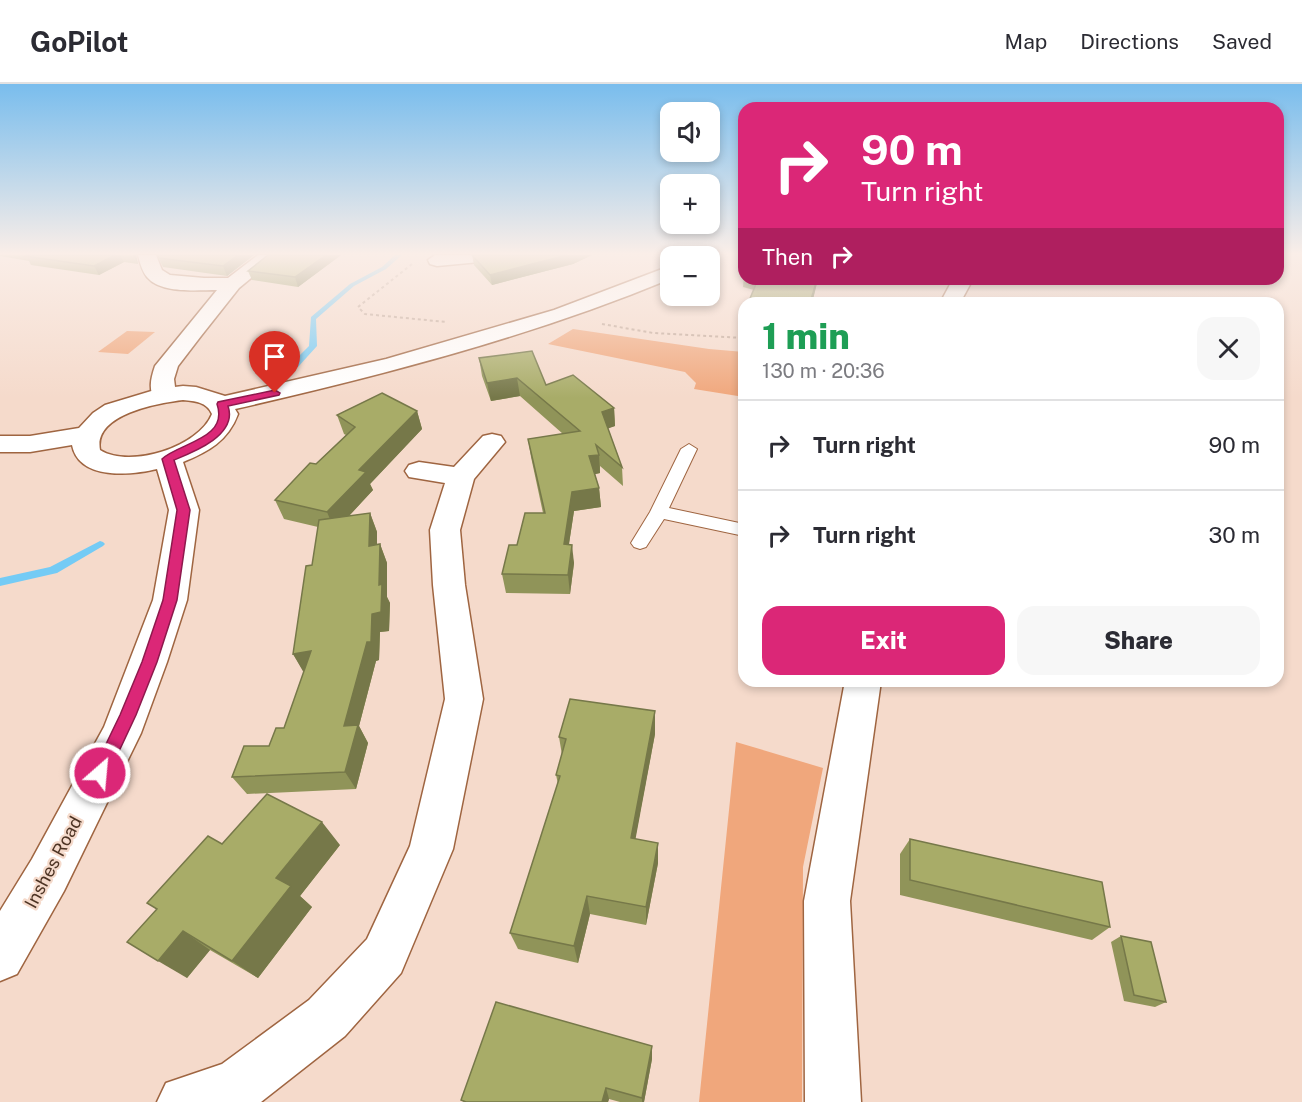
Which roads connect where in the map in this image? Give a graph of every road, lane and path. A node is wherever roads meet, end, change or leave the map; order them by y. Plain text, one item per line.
1 (217, 303) edge
2 (364, 303) edge
3 (593, 303) edge
4 (571, 311) junction
5 (738, 338) edge
6 (477, 339) junction
7 (164, 394) junction
8 (222, 404) junction
9 (87, 435) junction
10 (492, 442) dead end
11 (0, 444) edge
12 (689, 449) dead end
13 (168, 459) junction
14 (419, 471) dead end
15 (461, 477) junction
16 (659, 512) junction
17 (738, 529) edge
18 (640, 543) dead end
19 (862, 687) edge
20 (0, 957) edge
21 (185, 1102) edge
22 (833, 1102) edge

1 - 7 street
2 - 6 path
3 - 4 street
4 - 5 path
4 - 6 street
6 - 8 street
7 - 8 street
7 - 9 street
8 - 13 street
9 - 11 street
9 - 13 street
10 - 15 street
12 - 16 lane
13 - 20 street, Inshes Road
14 - 15 street
15 - 21 street
16 - 17 lane
16 - 18 lane
19 - 22 street

